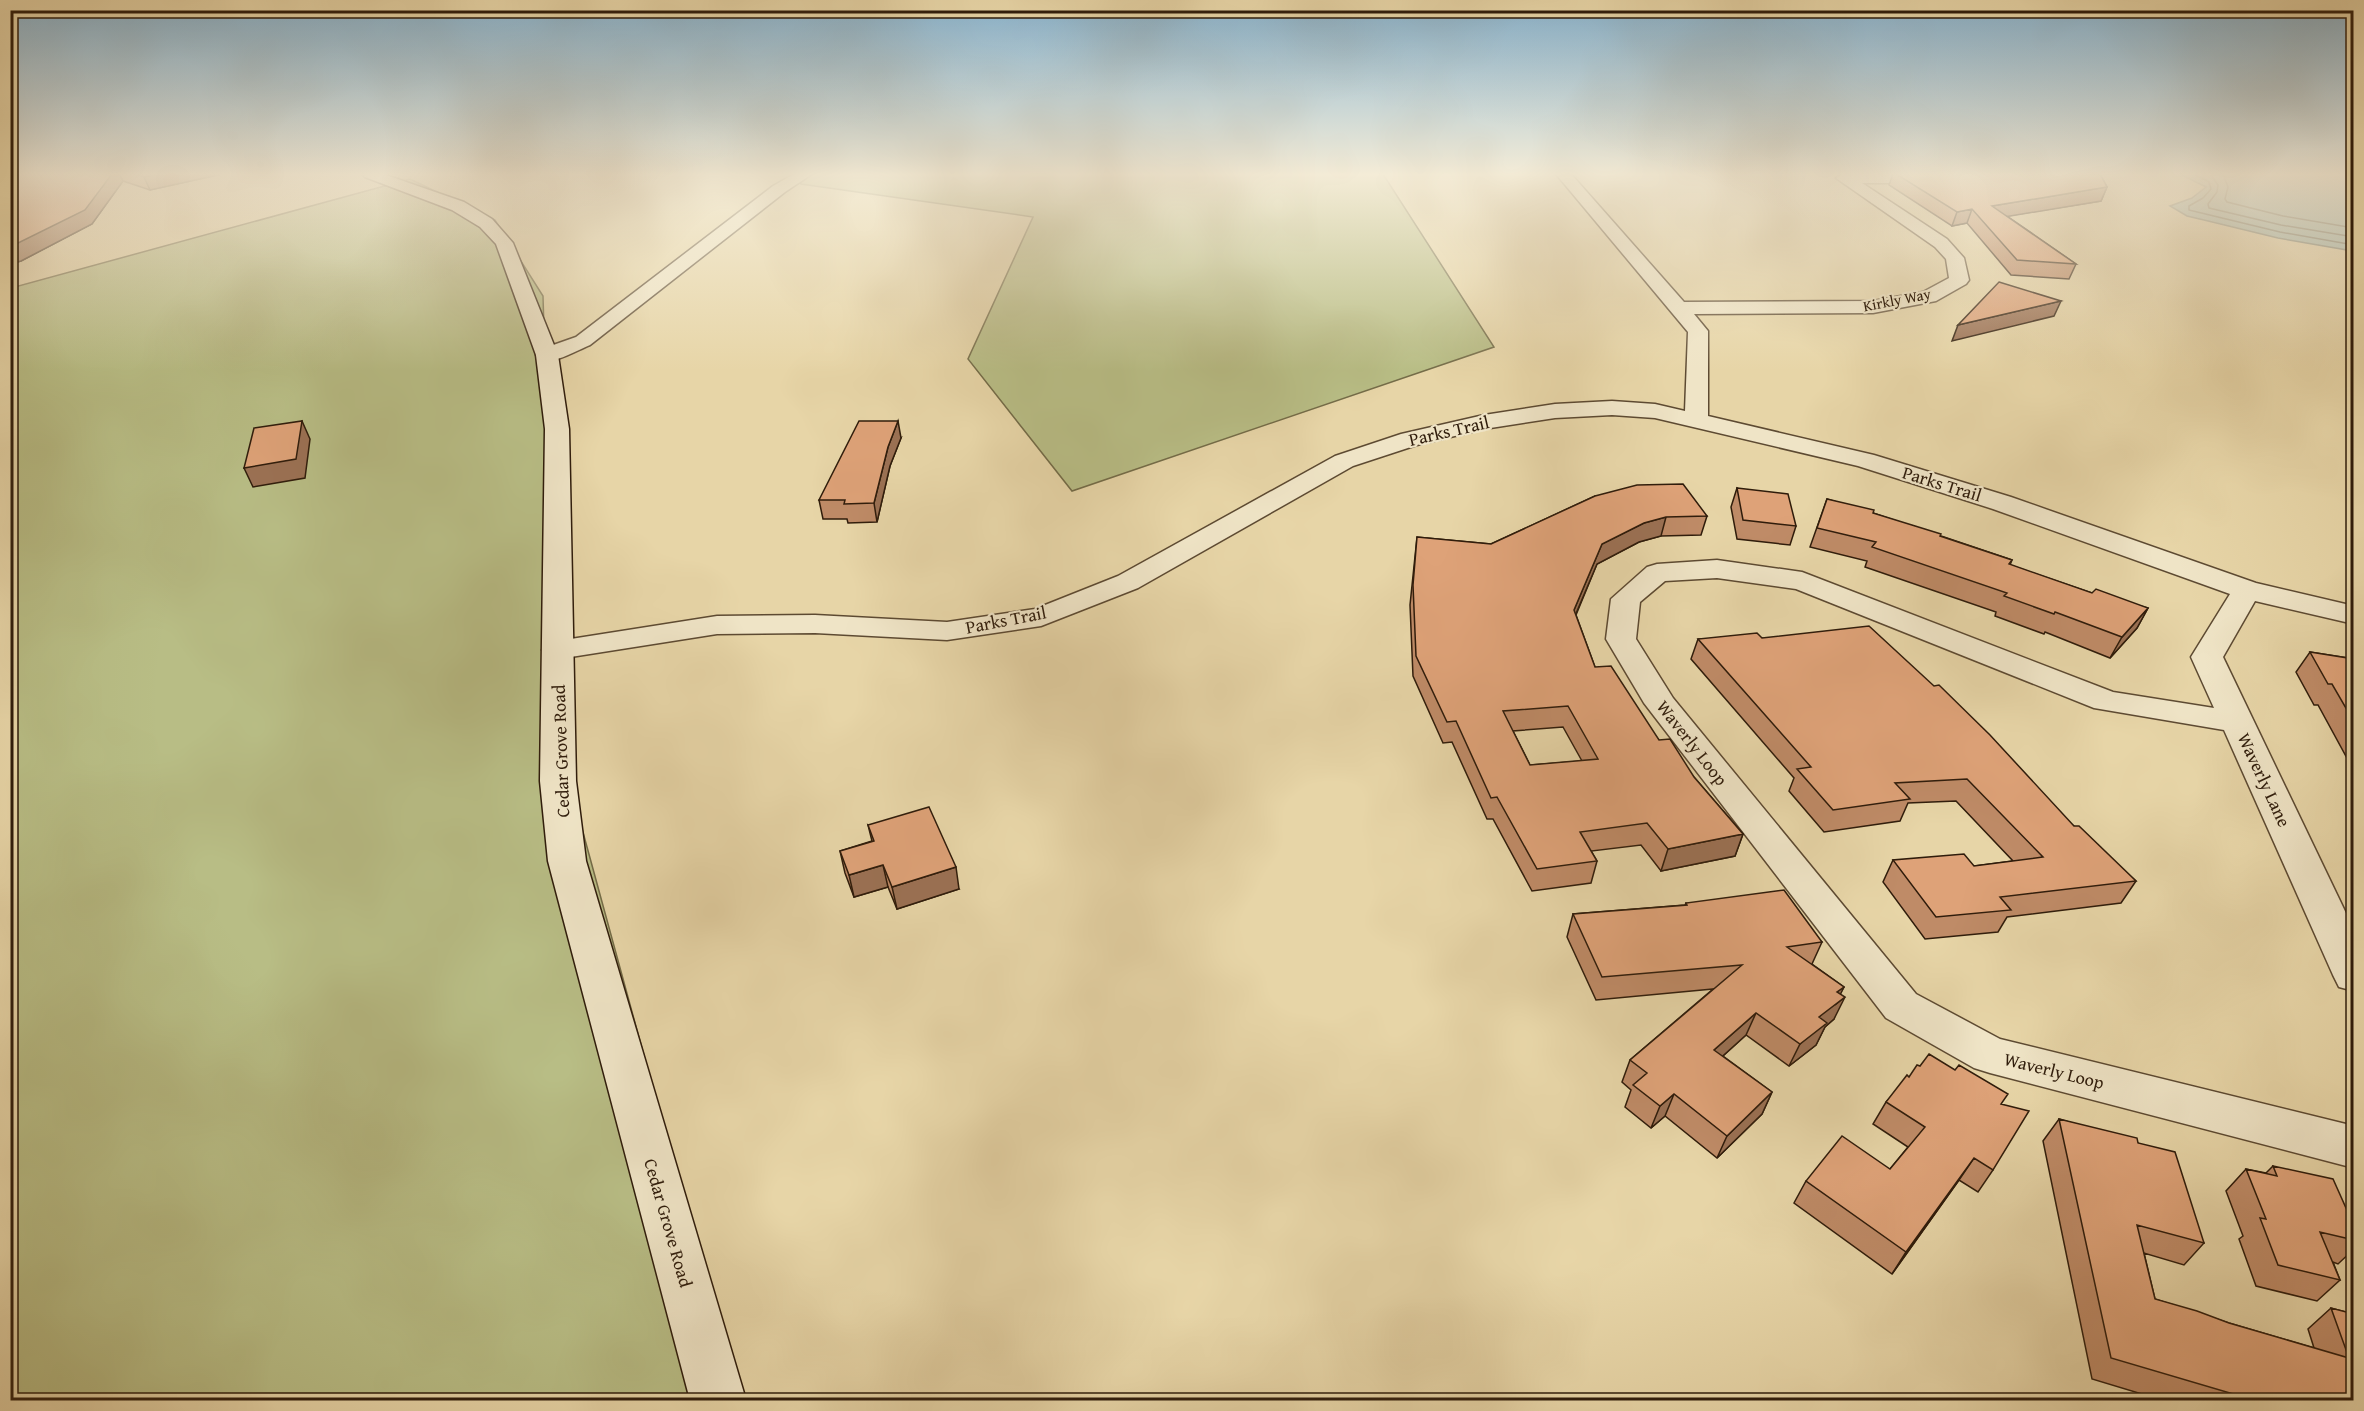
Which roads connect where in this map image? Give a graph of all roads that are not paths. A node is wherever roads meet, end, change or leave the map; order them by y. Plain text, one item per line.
1 (501, 240) edge
2 (713, 240) edge
3 (1620, 240) edge
4 (1936, 240) edge
5 (1678, 308) junction
6 (547, 355) junction
7 (1696, 421) junction
8 (2247, 590) junction
9 (2354, 615) edge
10 (558, 650) junction
11 (2238, 722) junction
12 (2354, 975) edge
13 (2354, 1147) edge
14 (718, 1401) edge

1 - 6 street, Cedar Grove Road
2 - 6 street
3 - 5 street
4 - 5 street, Kirkly Way
5 - 7 street
6 - 10 street, Cedar Grove Road
7 - 8 street, Parks Trail
7 - 10 street, Parks Trail
8 - 9 street, Parks Trail
8 - 11 street, Waverly Lane
10 - 14 street, Cedar Grove Road
11 - 12 street, Waverly Lane
11 - 13 street, Waverly Loop

